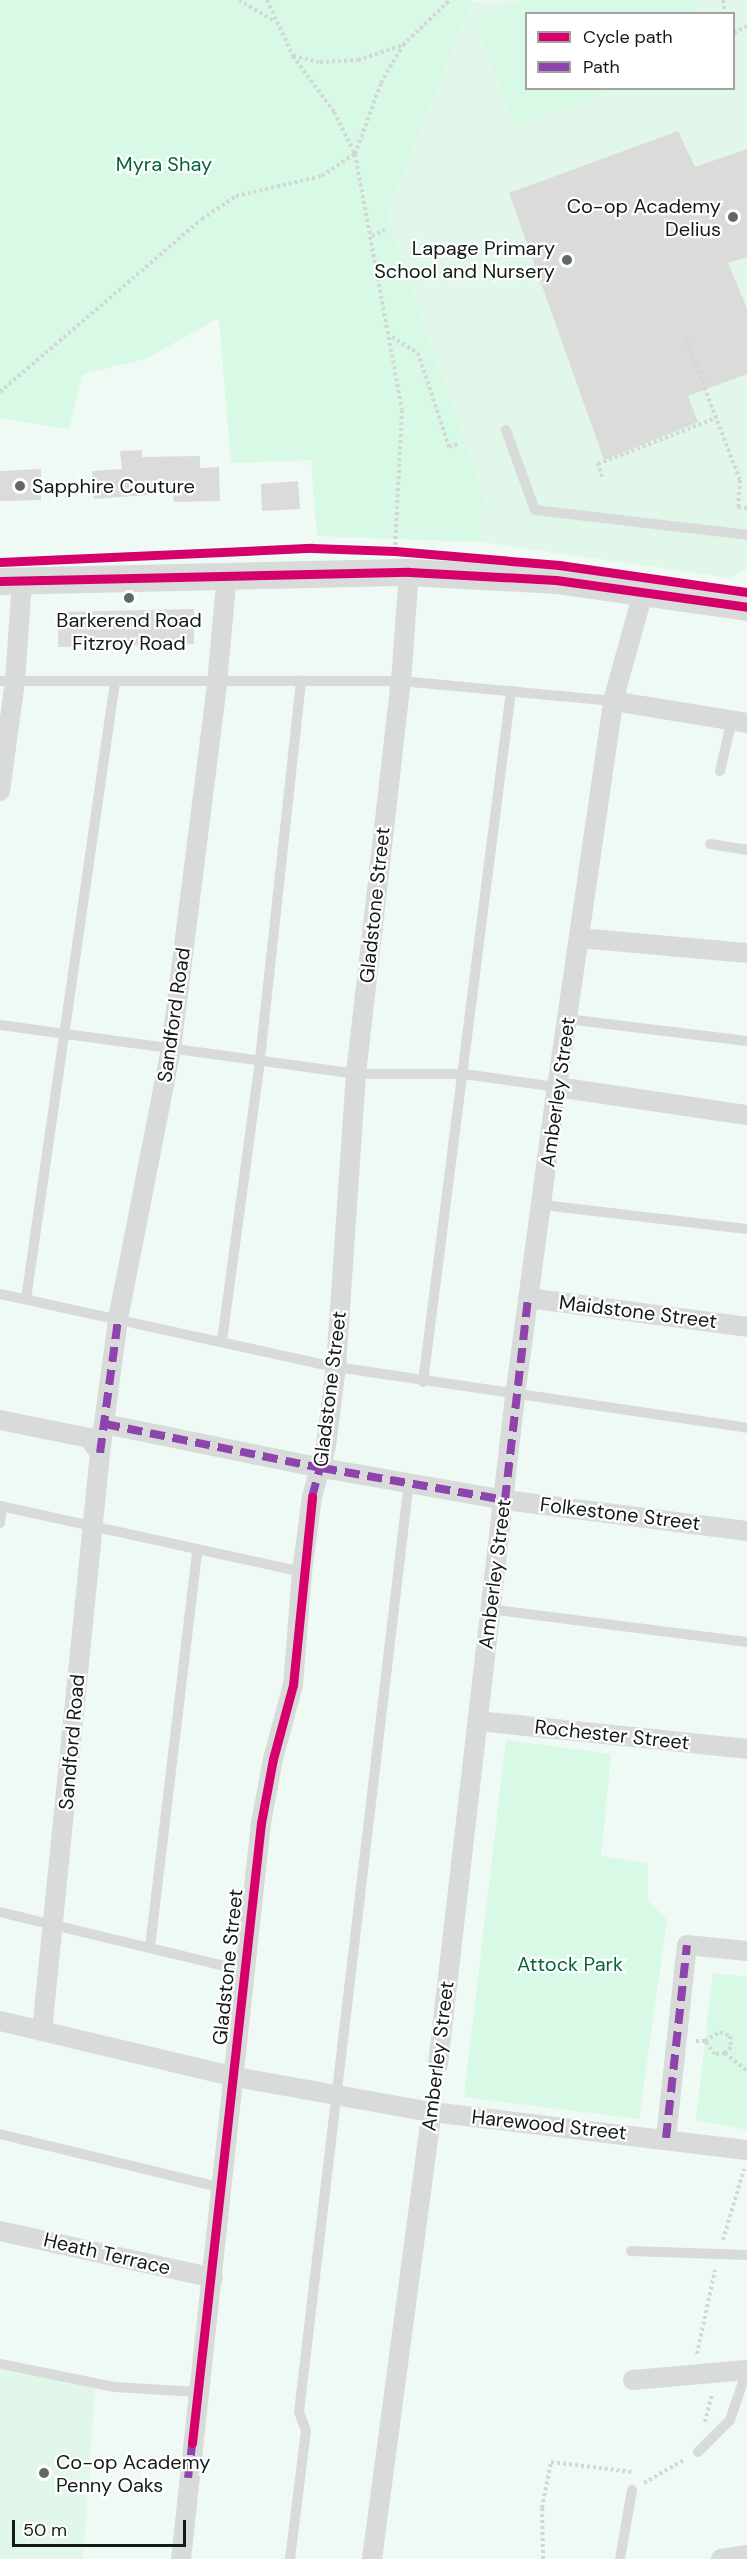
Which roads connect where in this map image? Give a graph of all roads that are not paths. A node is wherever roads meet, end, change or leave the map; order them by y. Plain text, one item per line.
1 (506, 430) dead end
2 (747, 535) edge
3 (397, 559) junction
4 (227, 573) junction
5 (11, 581) edge
6 (643, 593) junction
7 (747, 607) edge
8 (301, 680) junction
9 (8, 681) edge
10 (401, 681) junction
11 (115, 682) junction
12 (217, 683) junction
13 (511, 691) junction
14 (613, 701) junction
15 (740, 722) edge
16 (720, 771) dead end
17 (0, 791) edge
18 (710, 844) dead end
19 (747, 850) edge
20 (579, 938) junction
21 (747, 953) edge
22 (567, 1019) junction
23 (0, 1025) edge
24 (66, 1034) junction
25 (747, 1041) edge
26 (171, 1049) junction
27 (260, 1059) junction
28 (356, 1074) junction
29 (464, 1074) junction
30 (557, 1087) junction
31 (747, 1114) edge
32 (543, 1205) junction
33 (747, 1229) edge
34 (0, 1294) edge
35 (528, 1298) junction
36 (26, 1299) junction
37 (118, 1319) junction
38 (747, 1326) edge
39 (222, 1341) junction
40 (336, 1367) junction
41 (423, 1382) junction
42 (515, 1396) junction
43 (0, 1420) edge
44 (105, 1424) junction
45 (747, 1428) edge
46 (95, 1445) junction
47 (322, 1468) junction
48 (409, 1481) junction
49 (505, 1500) junction
50 (1, 1506) edge
51 (0, 1523) edge
52 (92, 1527) junction
53 (747, 1531) edge
54 (197, 1551) junction
55 (302, 1572) junction
56 (489, 1609) junction
57 (747, 1642) edge
58 (478, 1721) junction
59 (747, 1749) edge
60 (0, 1912) edge
61 (56, 1925) junction
62 (150, 1947) junction
63 (747, 1951) edge
64 (246, 1971) junction
65 (0, 2021) edge
66 (42, 2031) junction
67 (438, 2064) dead end
68 (235, 2077) junction
69 (335, 2094) junction
70 (432, 2112) junction
71 (0, 2133) edge
72 (666, 2138) junction
73 (747, 2150) edge
74 (224, 2188) junction
75 (0, 2231) edge
76 (632, 2251) dead end
77 (747, 2255) edge
78 (213, 2278) junction
79 (0, 2364) edge
80 (747, 2370) edge
81 (633, 2380) dead end
82 (199, 2392) junction
83 (698, 2452) road end
84 (632, 2490) road end
85 (747, 2555) edge
86 (181, 2559) edge
87 (290, 2559) edge
88 (372, 2559) edge
89 (620, 2559) edge
90 (721, 2559) edge

1 - 2 lane
3 - 4 main road
3 - 6 main road
3 - 10 street, Gladstone Street
4 - 5 main road
4 - 12 street, Sandford Road
5 - 9 street
6 - 7 main road
6 - 14 street, Amberley Street
8 - 10 lane
8 - 12 lane
8 - 27 lane
9 - 11 lane
9 - 17 street
10 - 13 lane
10 - 28 street, Gladstone Street
11 - 12 lane
11 - 24 lane
12 - 26 street, Sandford Road
13 - 14 lane
13 - 29 lane
14 - 15 street
14 - 20 street, Amberley Street
15 - 16 lane
18 - 19 lane
20 - 21 street
20 - 22 street, Amberley Street
22 - 25 lane
22 - 30 street, Amberley Street
23 - 24 lane
24 - 26 lane
24 - 36 lane
26 - 27 lane
26 - 37 street, Sandford Road
27 - 28 lane
27 - 39 lane
28 - 29 lane
28 - 40 street, Gladstone Street
29 - 30 lane
29 - 41 lane
30 - 31 street
30 - 32 street, Amberley Street
32 - 33 lane
32 - 35 street, Amberley Street
34 - 36 lane
35 - 38 street, Maidstone Street
35 - 42 street, Amberley Street
36 - 37 lane
37 - 39 lane
37 - 44 street, Sandford Road
39 - 40 lane
40 - 41 lane
40 - 47 street, Gladstone Street
41 - 42 lane
42 - 45 lane
42 - 49 street, Amberley Street
43 - 46 street
44 - 46 street, Sandford Road
44 - 47 street, Folkestone Street
46 - 52 street, Sandford Road
47 - 48 street, Folkestone Street
47 - 55 street, Gladstone Street
48 - 49 street, Folkestone Street
48 - 69 lane
49 - 53 street, Folkestone Street
49 - 56 street, Amberley Street
50 - 51 lane
50 - 52 lane
52 - 54 lane
52 - 61 street, Sandford Road
54 - 55 lane
54 - 62 lane
55 - 64 street, Gladstone Street
56 - 57 lane
56 - 58 street, Amberley Street
58 - 59 street, Rochester Street
58 - 67 street, Amberley Street
60 - 61 lane
61 - 62 lane
61 - 66 street, Sandford Road
62 - 64 lane
63 - 72 street
64 - 68 street, Gladstone Street
65 - 66 street, Harewood Street
66 - 68 street, Harewood Street
68 - 69 street, Harewood Street
68 - 74 street, Gladstone Street
69 - 70 street, Harewood Street
69 - 87 lane
70 - 72 street, Harewood Street
70 - 88 street, Amberley Street
71 - 74 lane
72 - 73 street, Harewood Street
74 - 78 street, Gladstone Street
75 - 78 street, Heath Terrace
76 - 77 lane
78 - 82 street, Gladstone Street
79 - 82 lane
80 - 81 street
80 - 83 lane
82 - 86 street, Gladstone Street
84 - 89 lane
85 - 90 street

